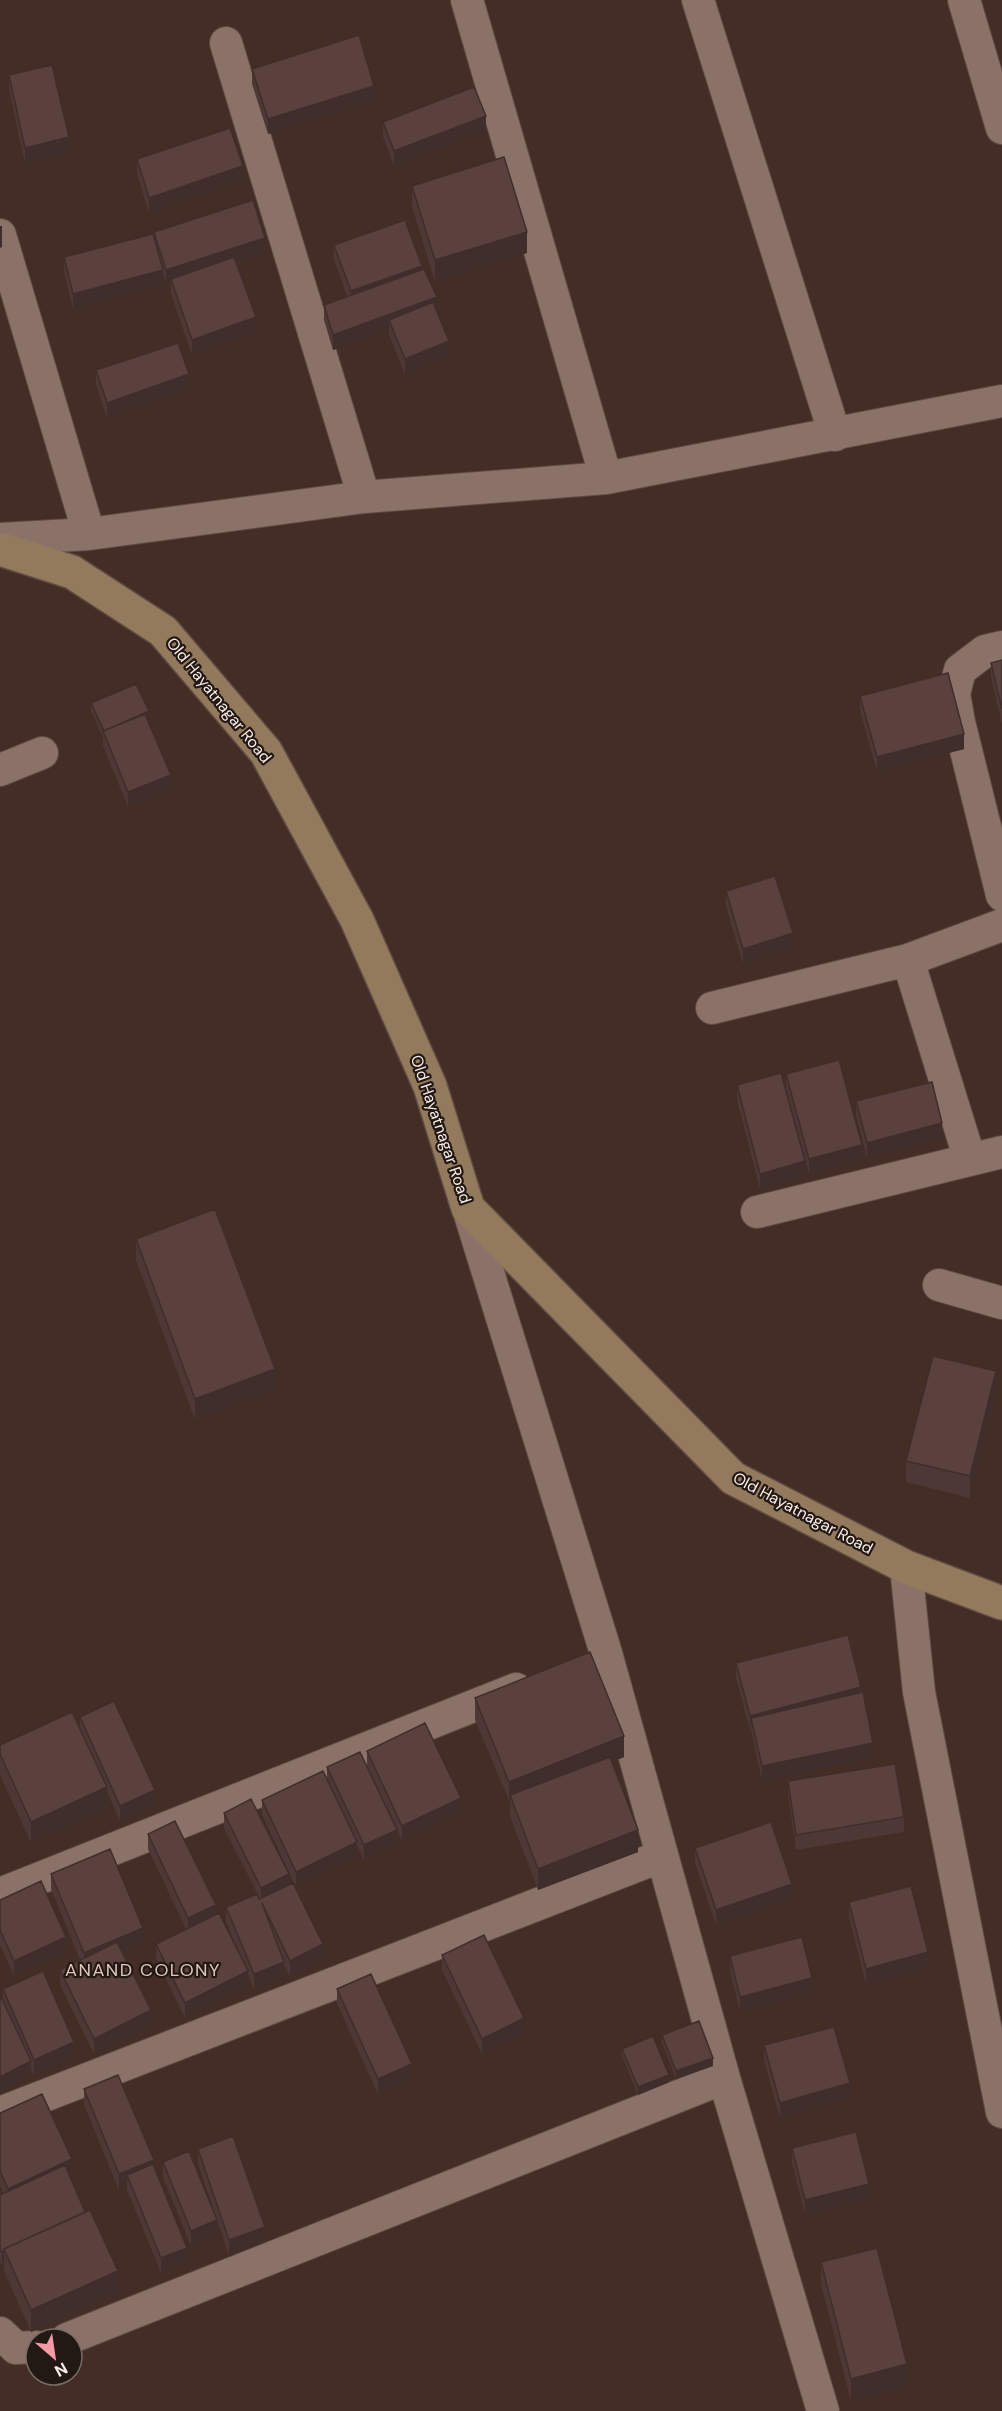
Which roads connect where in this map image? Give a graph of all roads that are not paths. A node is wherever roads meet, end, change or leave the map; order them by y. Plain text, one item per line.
1 (467, 0) edge
2 (698, 0) edge
3 (964, 0) edge
4 (226, 43) dead end
5 (1002, 128) edge
6 (0, 235) edge
7 (1002, 401) edge
8 (835, 435) junction
9 (606, 478) junction
10 (364, 497) junction
11 (89, 534) junction
12 (0, 539) edge
13 (0, 549) edge
14 (1002, 647) edge
15 (42, 753) dead end
16 (0, 770) edge
17 (1002, 895) edge
18 (1002, 925) edge
19 (908, 960) junction
20 (712, 1008) dead end
21 (1002, 1152) edge
22 (970, 1160) junction
23 (468, 1208) junction
24 (757, 1212) dead end
25 (939, 1285) dead end
26 (1002, 1303) edge
27 (906, 1567) junction
28 (1002, 1603) edge
29 (540, 1680) edge
30 (662, 1856) junction
31 (0, 1894) edge
32 (724, 2078) junction
33 (1002, 2112) edge
34 (0, 2113) edge
35 (84, 2332) edge
36 (0, 2333) edge
37 (24, 2348) edge
38 (823, 2411) edge

1 - 9 street
2 - 8 street
3 - 5 street
4 - 10 street
6 - 11 street
7 - 8 street
8 - 9 street
9 - 10 street
10 - 11 street
11 - 12 street
13 - 23 street, Old Hayatnagar Road
14 - 17 street
15 - 16 street
18 - 19 street
19 - 20 street
19 - 22 street
21 - 22 street
22 - 24 street
23 - 27 street, Old Hayatnagar Road
23 - 30 street
25 - 26 street
27 - 28 street, Old Hayatnagar Road
27 - 33 street
29 - 31 street
30 - 32 street
30 - 34 street
32 - 35 street
32 - 38 street
36 - 37 street

